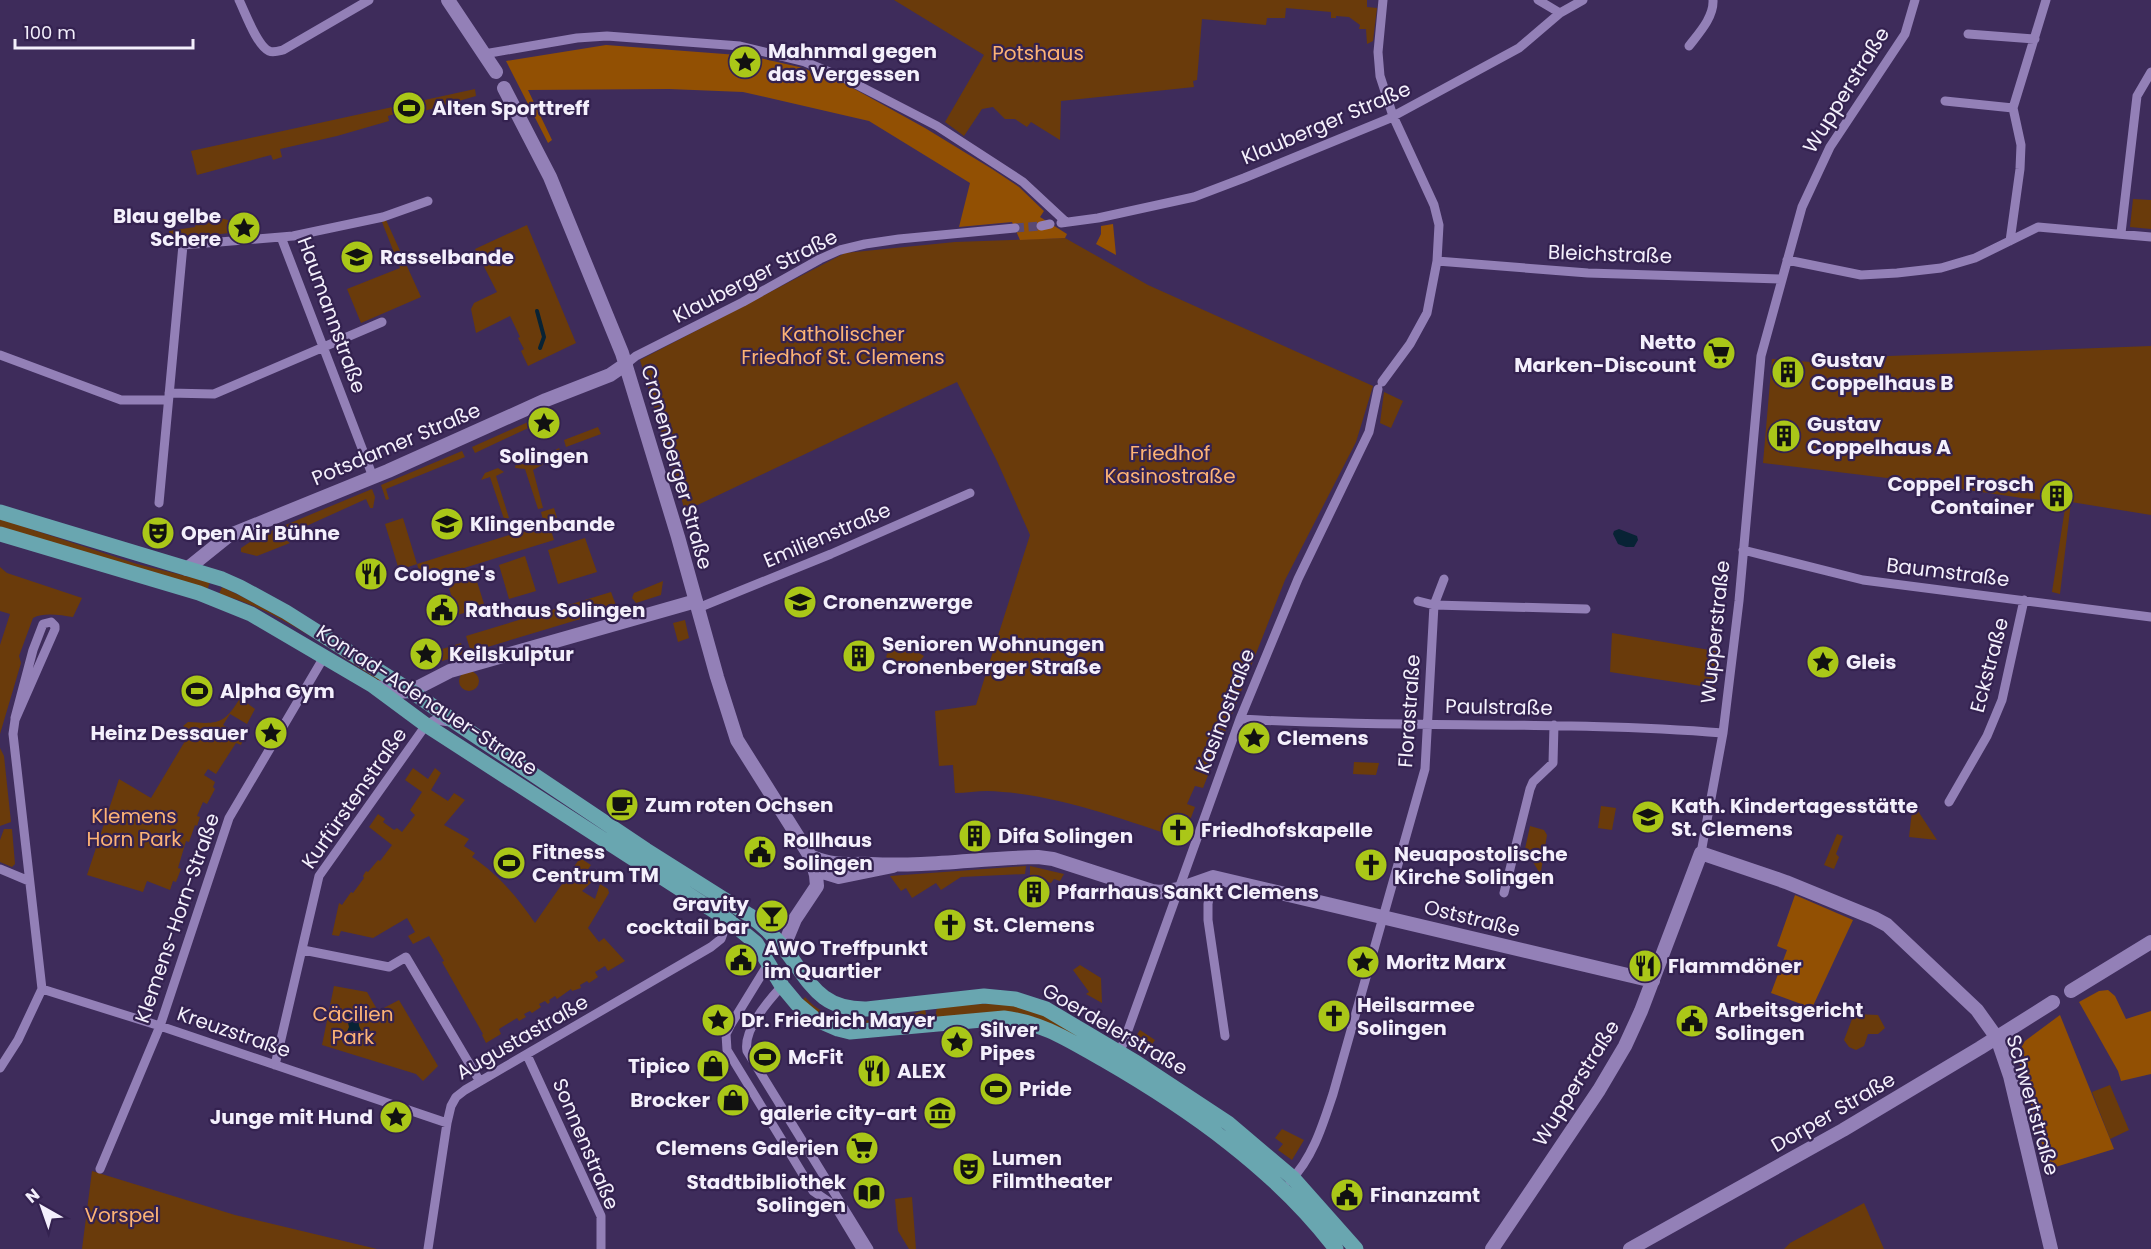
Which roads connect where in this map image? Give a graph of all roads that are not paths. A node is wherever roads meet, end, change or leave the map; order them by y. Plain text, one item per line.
1 (239, 0) edge
2 (369, 0) edge
3 (448, 0) edge
4 (1383, 0) edge
5 (1538, 0) edge
6 (1583, 0) edge
7 (1713, 0) edge
8 (1915, 0) edge
9 (2046, 0) edge
10 (1560, 14) junction
11 (1968, 34) dead end
12 (2035, 39) junction
13 (1689, 46) dead end
14 (484, 54) junction
15 (496, 72) dead end
16 (2151, 72) edge
17 (504, 88) dead end
18 (1945, 101) dead end
19 (2013, 108) junction
20 (1394, 116) junction
21 (428, 201) dead end
22 (1015, 228) tunnel mouth
23 (2121, 233) junction
24 (281, 237) junction
25 (2151, 237) edge
26 (2010, 241) junction
27 (1787, 260) junction
28 (1437, 261) junction
29 (1782, 279) junction
30 (382, 322) dead end
31 (323, 348) junction
32 (0, 355) edge
33 (626, 364) junction
34 (168, 397) junction
35 (373, 477) junction
36 (970, 493) dead end
37 (159, 503) dead end
38 (0, 512) edge
39 (0, 534) edge
40 (1743, 550) junction
41 (187, 569) junction
42 (1444, 579) dead end
43 (2024, 600) junction
44 (1418, 601) dead end
45 (697, 605) junction
46 (1434, 605) junction
47 (1586, 609) dead end
48 (2151, 617) edge
49 (43, 624) dead end
50 (324, 657) junction
51 (372, 685) junction
52 (411, 691) junction
53 (1240, 719) junction
54 (458, 724) junction
55 (1428, 724) junction
56 (426, 725) junction
57 (1554, 725) junction
58 (1723, 733) junction
59 (1949, 802) dead end
60 (1701, 853) junction
61 (810, 856) junction
62 (0, 869) edge
63 (1213, 877) junction
64 (29, 881) junction
65 (1179, 889) junction
66 (1504, 893) dead end
67 (1383, 916) junction
68 (728, 920) junction
69 (2151, 942) edge
70 (783, 948) junction
71 (303, 950) junction
72 (768, 964) junction
73 (782, 978) junction
74 (806, 981) junction
75 (1653, 981) junction
76 (42, 989) junction
77 (2071, 991) dead end
78 (2053, 1002) dead end
79 (160, 1026) junction
80 (1224, 1036) dead end
81 (1997, 1038) junction
82 (1119, 1052) junction
83 (527, 1055) junction
84 (276, 1065) junction
85 (0, 1068) edge
86 (479, 1080) junction
87 (447, 1123) junction
88 (100, 1169) dead end
89 (1293, 1178) junction
90 (1282, 1190) junction
91 (429, 1249) edge
92 (601, 1249) edge
93 (861, 1249) edge
94 (869, 1249) edge
95 (1336, 1249) edge
96 (1356, 1249) edge
97 (1492, 1249) edge
98 (1630, 1249) edge
99 (2051, 1249) edge

1 - 2 street
3 - 14 street
4 - 20 street, Kasinostraße
5 - 10 street
6 - 10 street, Klauberger Straße
7 - 13 street
8 - 27 street, Wupperstraße
9 - 12 street
10 - 20 street, Klauberger Straße
11 - 12 street
12 - 19 street
14 - 15 street
14 - 20 street, Klauberger Straße
16 - 23 street
17 - 33 street, Cronenberger Straße
18 - 19 street
19 - 26 street
20 - 28 street, Kasinostraße
21 - 24 street, Haumannstraße
22 - 33 street, Klauberger Straße
23 - 25 street
23 - 26 street
24 - 31 street, Haumannstraße
24 - 34 street
26 - 27 street
27 - 29 street, Wupperstraße
28 - 29 street, Bleichstraße
28 - 53 street, Kasinostraße
29 - 40 street, Wupperstraße
30 - 31 street
31 - 34 street
31 - 35 street, Haumannstraße
32 - 34 street
33 - 35 street, Potsdamer Straße
33 - 45 street, Cronenberger Straße
34 - 37 street
35 - 41 street, Potsdamer Straße
36 - 45 street, Emilienstraße
38 - 41 main road, Konrad-Adenauer-Straße
39 - 50 main road, Konrad-Adenauer-Straße
40 - 43 street, Baumstraße
40 - 58 street, Wupperstraße
41 - 52 main road, Konrad-Adenauer-Straße
42 - 46 street, Florastraße
43 - 48 street, Baumstraße
43 - 59 street, Eckstraße
44 - 46 street
45 - 52 street
45 - 61 street, Cronenberger Straße
46 - 47 street
46 - 55 street, Florastraße
49 - 64 street
50 - 51 main road, Konrad-Adenauer-Straße
50 - 79 street, Klemens-Horn-Straße
51 - 52 street
51 - 56 main road, Konrad-Adenauer-Straße
52 - 54 main road, Konrad-Adenauer-Straße
53 - 55 street, Paulstraße
53 - 65 street, Kasinostraße
54 - 56 street, Kurfürstenstraße
54 - 70 main road, Konrad-Adenauer-Straße
55 - 57 street, Paulstraße
55 - 67 street, Florastraße
56 - 68 main road, Konrad-Adenauer-Straße
56 - 71 street, Kurfürstenstraße
57 - 58 street, Paulstraße
57 - 66 street
58 - 60 street, Wupperstraße
60 - 75 street, Wupperstraße
60 - 81 street, Schwertstraße
61 - 65 street
61 - 70 street, Cronenberger Straße
62 - 64 street
63 - 65 street
63 - 67 street, Oststraße
63 - 80 street
64 - 76 street
65 - 82 street, Kasinostraße
67 - 75 street, Oststraße
67 - 89 street, Florastraße
68 - 72 main road, Konrad-Adenauer-Straße
68 - 83 street, Augustastraße
69 - 77 street
70 - 72 main road
70 - 73 main road
70 - 74 main road, Goerdelerstraße
71 - 84 street, Kurfürstenstraße
71 - 86 street
72 - 73 main road, Konrad-Adenauer-Straße
72 - 93 street
73 - 74 main road
73 - 90 main road, Goerdelerstraße
73 - 94 street
74 - 82 main road, Goerdelerstraße
75 - 97 street, Wupperstraße
76 - 79 street, Kreuzstraße
76 - 85 street
78 - 81 street, Dorper Straße
79 - 84 street, Kreuzstraße
79 - 88 street, Klemens-Horn-Straße
81 - 98 street, Dorper Straße
81 - 99 street, Schwertstraße
82 - 89 main road, Goerdelerstraße
83 - 86 street, Augustastraße
83 - 92 street, Sonnenstraße
84 - 87 street, Kreuzstraße
86 - 87 street, Augustastraße
87 - 91 street, Augustastraße
89 - 90 street, Florastraße
89 - 96 main road, Goerdelerstraße
90 - 95 main road, Goerdelerstraße

